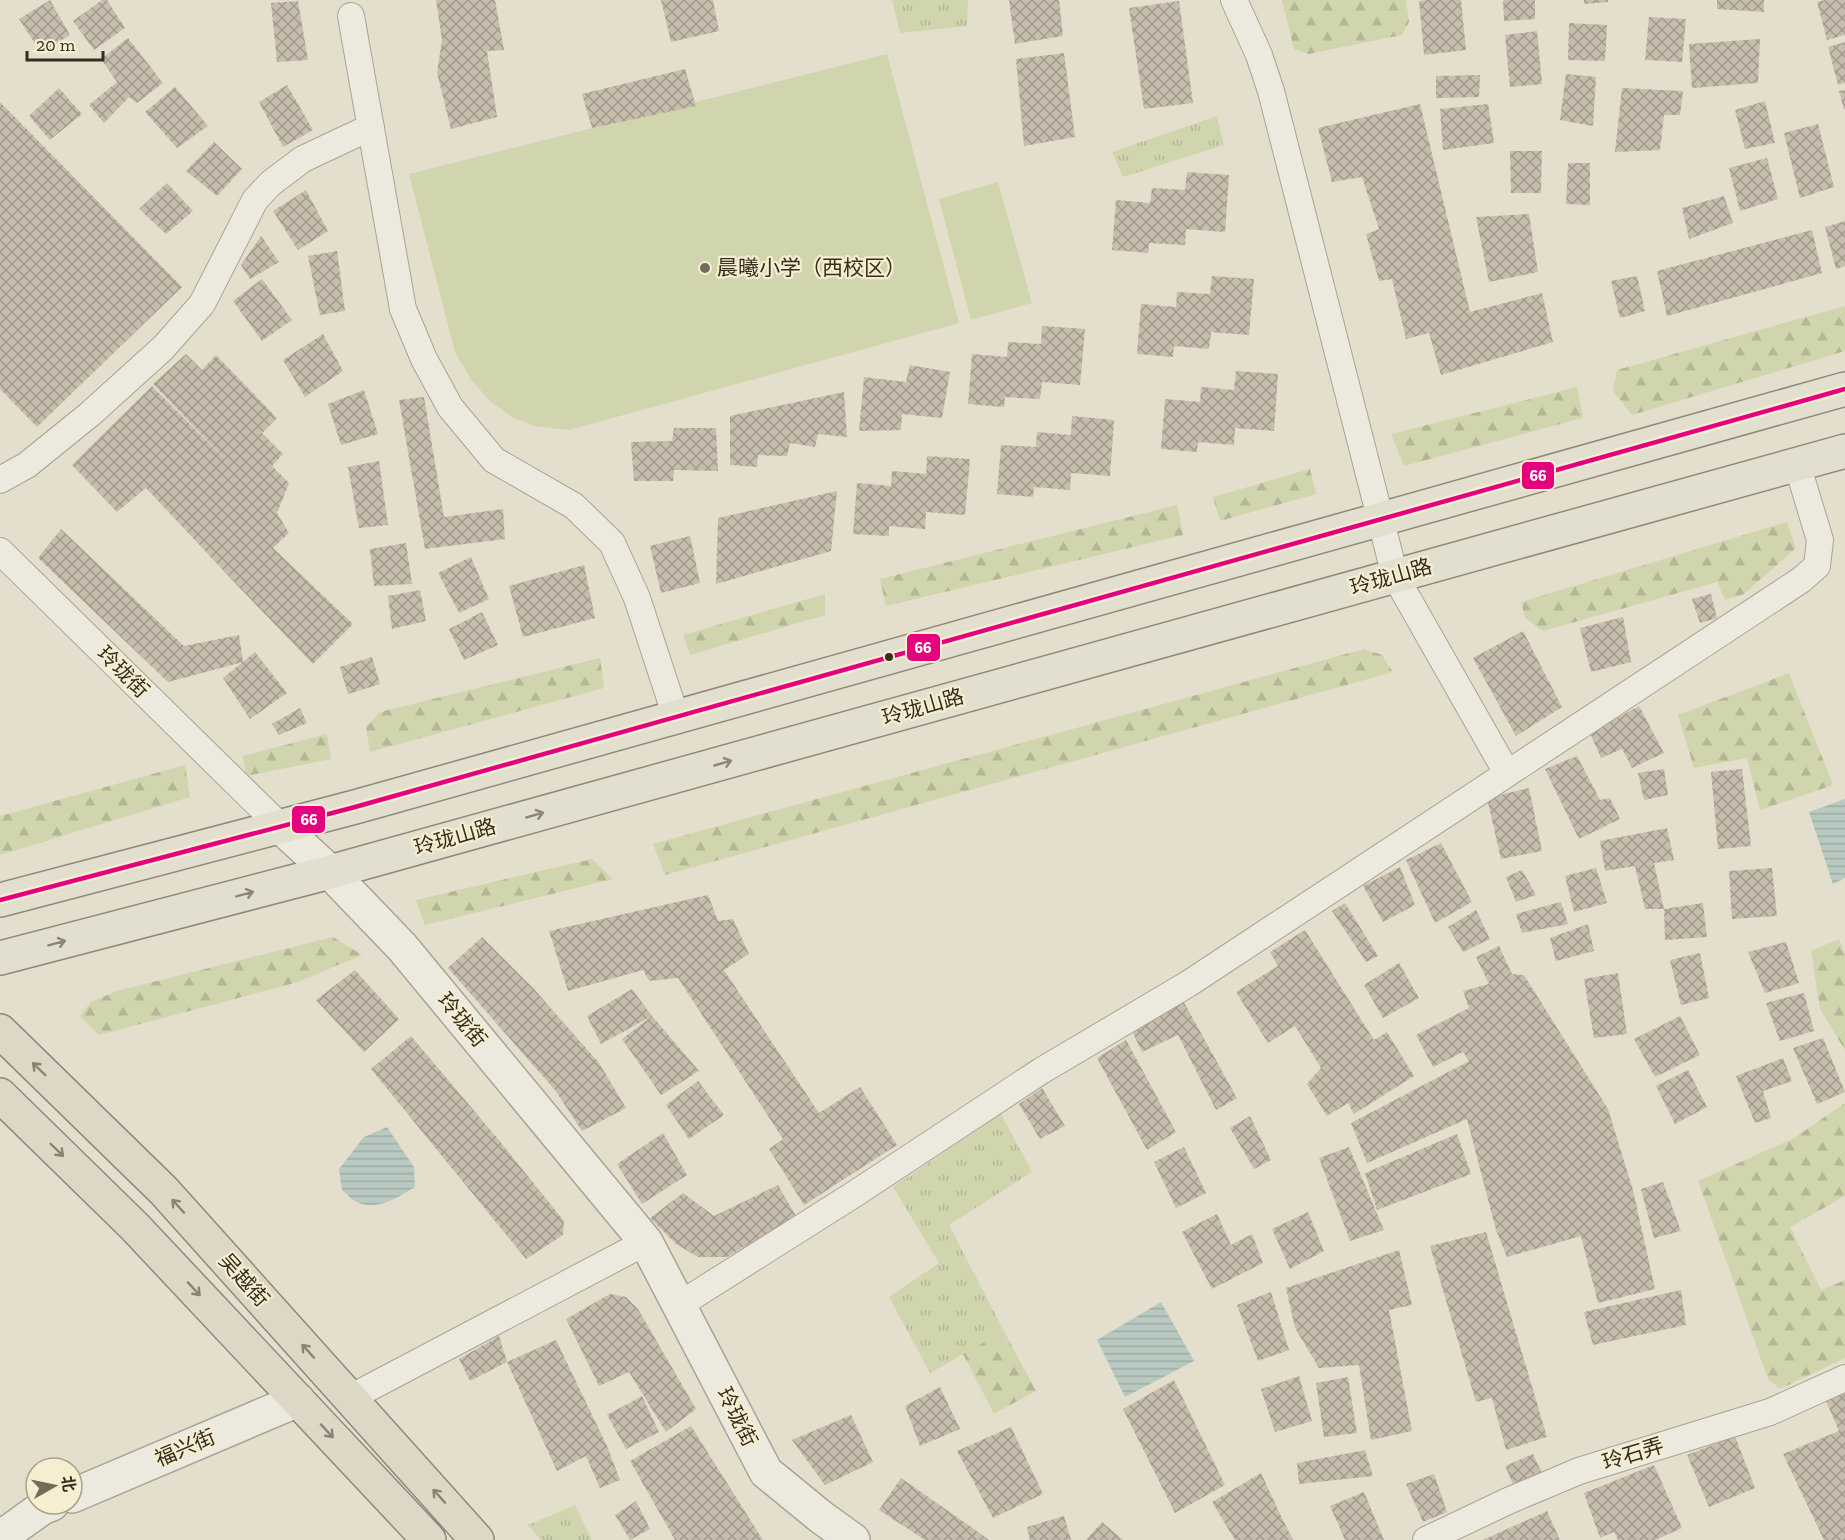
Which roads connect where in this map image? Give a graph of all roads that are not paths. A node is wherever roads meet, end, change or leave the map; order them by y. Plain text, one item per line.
1 (1234, 0) edge
2 (351, 16) dead end
3 (371, 128) junction
4 (1845, 389) edge
5 (1845, 451) edge
6 (1797, 464) junction
7 (0, 480) edge
8 (1381, 519) junction
9 (0, 551) edge
10 (1395, 576) junction
11 (676, 717) junction
12 (1508, 773) junction
13 (281, 826) junction
14 (330, 872) junction
15 (0, 900) edge
16 (0, 958) edge
17 (0, 1030) edge
18 (0, 1095) edge
19 (646, 1242) junction
20 (680, 1305) junction
21 (1845, 1378) edge
22 (350, 1398) junction
23 (298, 1400) junction
24 (84, 1491) edge
25 (32, 1516) edge
26 (0, 1538) edge
27 (429, 1540) edge
28 (477, 1540) edge
29 (853, 1540) edge
30 (1426, 1540) edge

1 - 8 street
2 - 3 street
3 - 7 street
3 - 11 street
4 - 8 main road
5 - 6 main road, 玲珑山路
6 - 10 main road, 玲珑山路
6 - 12 street
8 - 10 street
8 - 11 main road
9 - 13 street, 玲珑街
10 - 12 street
14 -> 10 main road, 玲珑山路
11 - 13 main road
12 - 20 street
13 - 14 street, 玲珑街
13 - 15 main road
16 -> 14 main road, 玲珑山路
14 - 19 street, 玲珑街
22 -> 17 highway, 吴越街
18 -> 23 highway, 吴越街
19 - 20 street, 玲珑街
19 - 22 street
20 - 29 street, 玲珑街
21 - 30 street, 玲石弄
28 -> 22 highway, 吴越街
23 - 24 street, 福兴街
23 -> 27 highway, 吴越街
25 - 26 street

